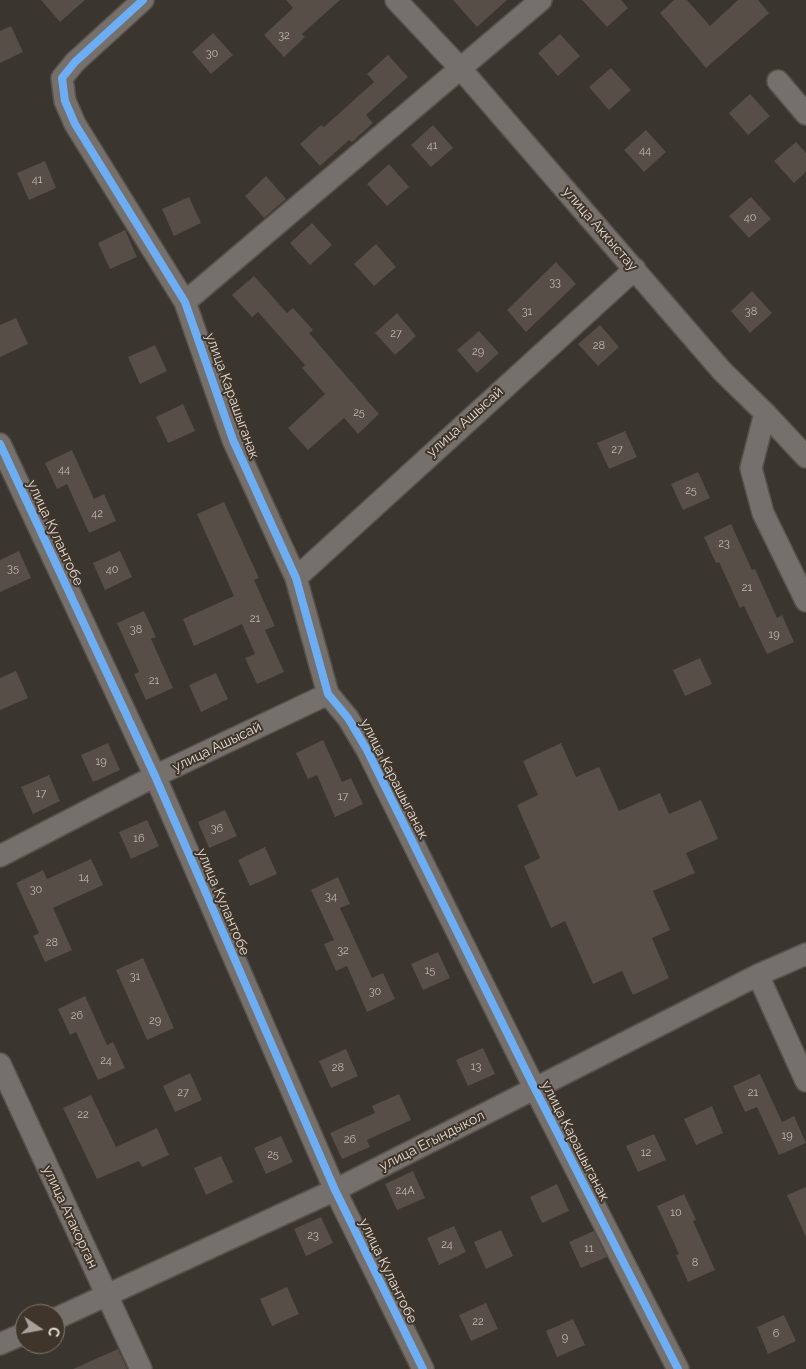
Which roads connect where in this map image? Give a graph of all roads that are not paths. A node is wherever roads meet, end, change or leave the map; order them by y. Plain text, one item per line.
1 (143, 0) edge
2 (396, 0) edge
3 (541, 0) edge
4 (460, 68) junction
5 (778, 81) dead end
6 (806, 114) edge
7 (634, 268) junction
8 (185, 302) junction
9 (765, 413) junction
10 (0, 444) edge
11 (806, 458) edge
12 (296, 578) junction
13 (806, 600) edge
14 (328, 694) junction
15 (155, 776) junction
16 (0, 856) edge
17 (806, 954) edge
18 (758, 975) junction
19 (0, 1064) edge
20 (806, 1081) edge
21 (535, 1089) junction
22 (335, 1190) junction
23 (106, 1296) junction
24 (65, 1314) edge
25 (15, 1337) edge
26 (0, 1344) edge
27 (141, 1369) edge
28 (423, 1369) edge
29 (678, 1369) edge

1 - 8 street, улица Карашыганак
2 - 4 street, улица Аккыстау
3 - 4 street
4 - 7 street, улица Аккыстау
4 - 8 street
5 - 6 street
7 - 9 street, улица Аккыстау
7 - 12 street, улица Ашысай
8 - 12 street, улица Карашыганак
9 - 11 street, улица Аккыстау
9 - 13 street
10 - 15 street, улица Кулантобе
12 - 14 street, улица Карашыганак
14 - 15 street, улица Ашысай
14 - 21 street, улица Карашыганак
15 - 16 street, улица Ашысай
15 - 22 street, улица Кулантобе
17 - 18 street, улица Егындыкол
18 - 20 street
18 - 21 street, улица Егындыкол
19 - 23 street, улица Атакорган
21 - 22 street, улица Егындыкол
21 - 29 street, улица Карашыганак
22 - 23 street, улица Егындыкол
22 - 28 street, улица Кулантобе
23 - 24 street, улица Егындыкол
23 - 27 street, улица Атакорган
25 - 26 street

